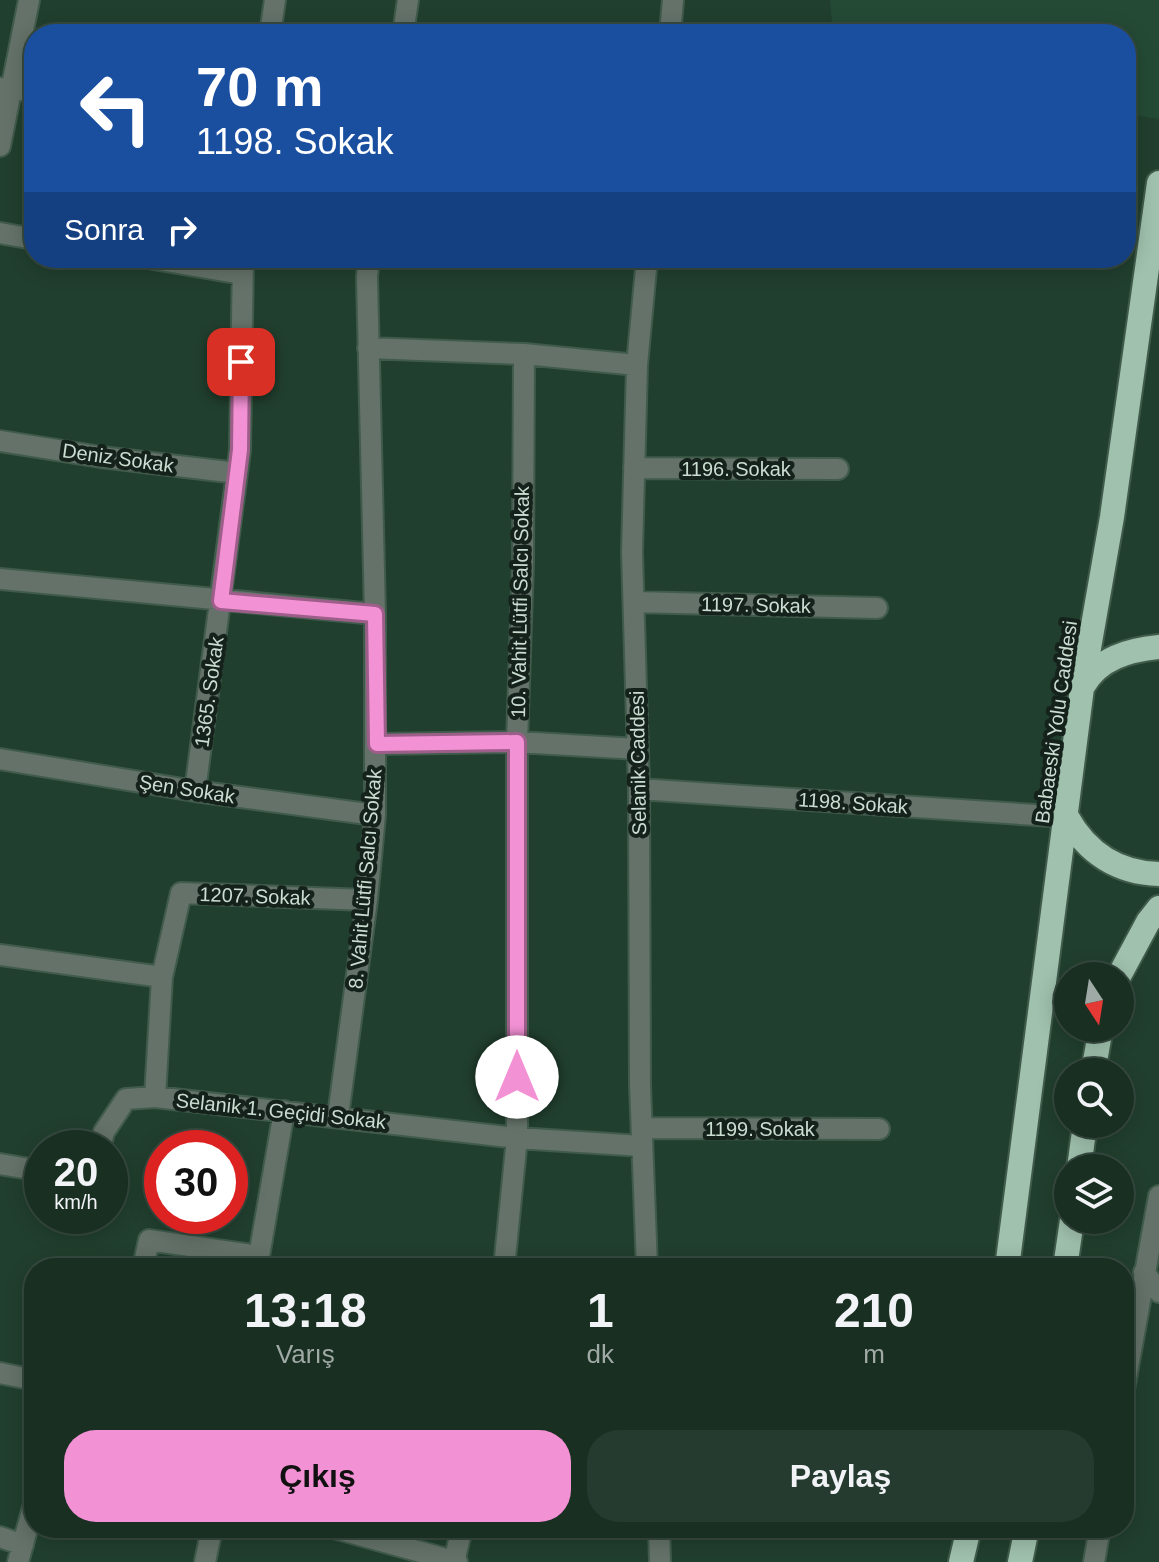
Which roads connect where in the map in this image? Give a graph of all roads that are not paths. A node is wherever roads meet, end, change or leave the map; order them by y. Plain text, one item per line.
1 (29, 0) edge
2 (275, 0) edge
3 (408, 0) edge
4 (673, 0) edge
5 (271, 24) edge
6 (404, 24) edge
7 (671, 24) edge
8 (6, 88) edge
9 (0, 146) edge
10 (1159, 183) edge
11 (0, 233) edge
12 (24, 237) edge
13 (243, 268) edge
14 (368, 268) edge
15 (646, 268) edge
16 (368, 348) junction
17 (524, 354) junction
18 (637, 365) junction
19 (0, 441) edge
20 (634, 468) junction
21 (838, 469) dead end
22 (237, 473) junction
23 (0, 579) edge
24 (221, 601) junction
25 (634, 602) junction
26 (877, 608) dead end
27 (375, 614) junction
28 (1159, 647) edge
29 (1082, 688) junction
30 (517, 742) junction
31 (377, 744) junction
32 (638, 749) junction
33 (0, 759) edge
34 (639, 789) junction
35 (195, 791) junction
36 (375, 815) junction
37 (1067, 817) junction
38 (1159, 874) edge
39 (367, 900) junction
40 (1159, 908) edge
41 (0, 955) edge
42 (1126, 962) edge
43 (162, 977) junction
44 (155, 1097) junction
45 (284, 1111) junction
46 (338, 1116) junction
47 (879, 1129) dead end
48 (105, 1130) edge
49 (642, 1137) junction
50 (517, 1138) junction
51 (0, 1164) edge
52 (24, 1168) edge
53 (1159, 1196) edge
54 (1070, 1234) edge
55 (145, 1258) edge
56 (238, 1258) edge
57 (259, 1258) edge
58 (505, 1258) edge
59 (647, 1258) edge
60 (1008, 1258) edge
61 (1066, 1258) edge
62 (1144, 1272) junction
63 (1159, 1292) edge
64 (1134, 1330) edge
65 (0, 1373) edge
66 (24, 1378) edge
67 (0, 1537) edge
68 (210, 1538) edge
69 (370, 1538) edge
70 (460, 1538) edge
71 (659, 1538) edge
72 (967, 1538) edge
73 (1025, 1538) edge
74 (1098, 1538) edge
75 (20, 1553) edge
76 (205, 1562) edge
77 (455, 1562) edge
78 (660, 1562) edge
79 (961, 1562) edge
80 (1020, 1562) edge
81 (1094, 1562) edge

1 - 8 street
2 - 5 street
3 - 6 street
4 - 7 street
8 - 9 street
10 - 29 highway, Babaeski Yolu Caddesi
11 - 12 street
13 - 22 street, 1365. Sokak
14 - 16 street, 8. Vahit Lütfi Salcı Sokak
15 - 18 street, Selanik Caddesi
16 - 17 street
16 - 27 street, 8. Vahit Lütfi Salcı Sokak
17 - 18 street
17 - 30 street, 10. Vahit Lütfi Salcı Sokak
18 - 20 street, Selanik Caddesi
19 - 22 street, Deniz Sokak
20 - 21 street, 1196. Sokak
20 - 25 street, Selanik Caddesi
22 - 24 street, 1365. Sokak
23 - 24 street
24 - 27 street
24 - 35 street, 1365. Sokak
25 - 26 street, 1197. Sokak
25 - 32 street, Selanik Caddesi
27 - 31 street, 8. Vahit Lütfi Salcı Sokak
28 - 29 highway
29 - 37 highway, Babaeski Yolu Caddesi
30 - 31 street
30 - 32 street
30 - 50 street, 10. Vahit Lütfi Salcı Sokak
31 - 36 street, 8. Vahit Lütfi Salcı Sokak
32 - 34 street, Selanik Caddesi
33 - 35 street, Şen Sokak
34 - 37 street, 1198. Sokak
34 - 49 street, Selanik Caddesi
35 - 36 street, Şen Sokak
36 - 39 street, 8. Vahit Lütfi Salcı Sokak
37 - 38 highway
37 - 60 highway, Babaeski Yolu Caddesi
39 - 43 street, 1207. Sokak
39 - 46 street, 8. Vahit Lütfi Salcı Sokak
40 - 42 highway
41 - 43 street
43 - 44 street, Selanik 1. Geçidi Sokak
44 - 45 street, Selanik 1. Geçidi Sokak
44 - 48 street
45 - 46 street, Selanik 1. Geçidi Sokak
45 - 57 street
46 - 50 street, Selanik 1. Geçidi Sokak
47 - 49 street, 1199. Sokak
49 - 50 street, Selanik 1. Geçidi Sokak
49 - 59 street, Selanik Caddesi
50 - 58 street, 10. Vahit Lütfi Salcı Sokak
51 - 52 street
53 - 62 street
54 - 61 highway
55 - 56 street
62 - 63 street
62 - 64 street
65 - 66 street
67 - 75 street
68 - 76 street
69 - 77 street
70 - 77 street
71 - 78 street
72 - 79 highway
73 - 80 highway
74 - 81 street

